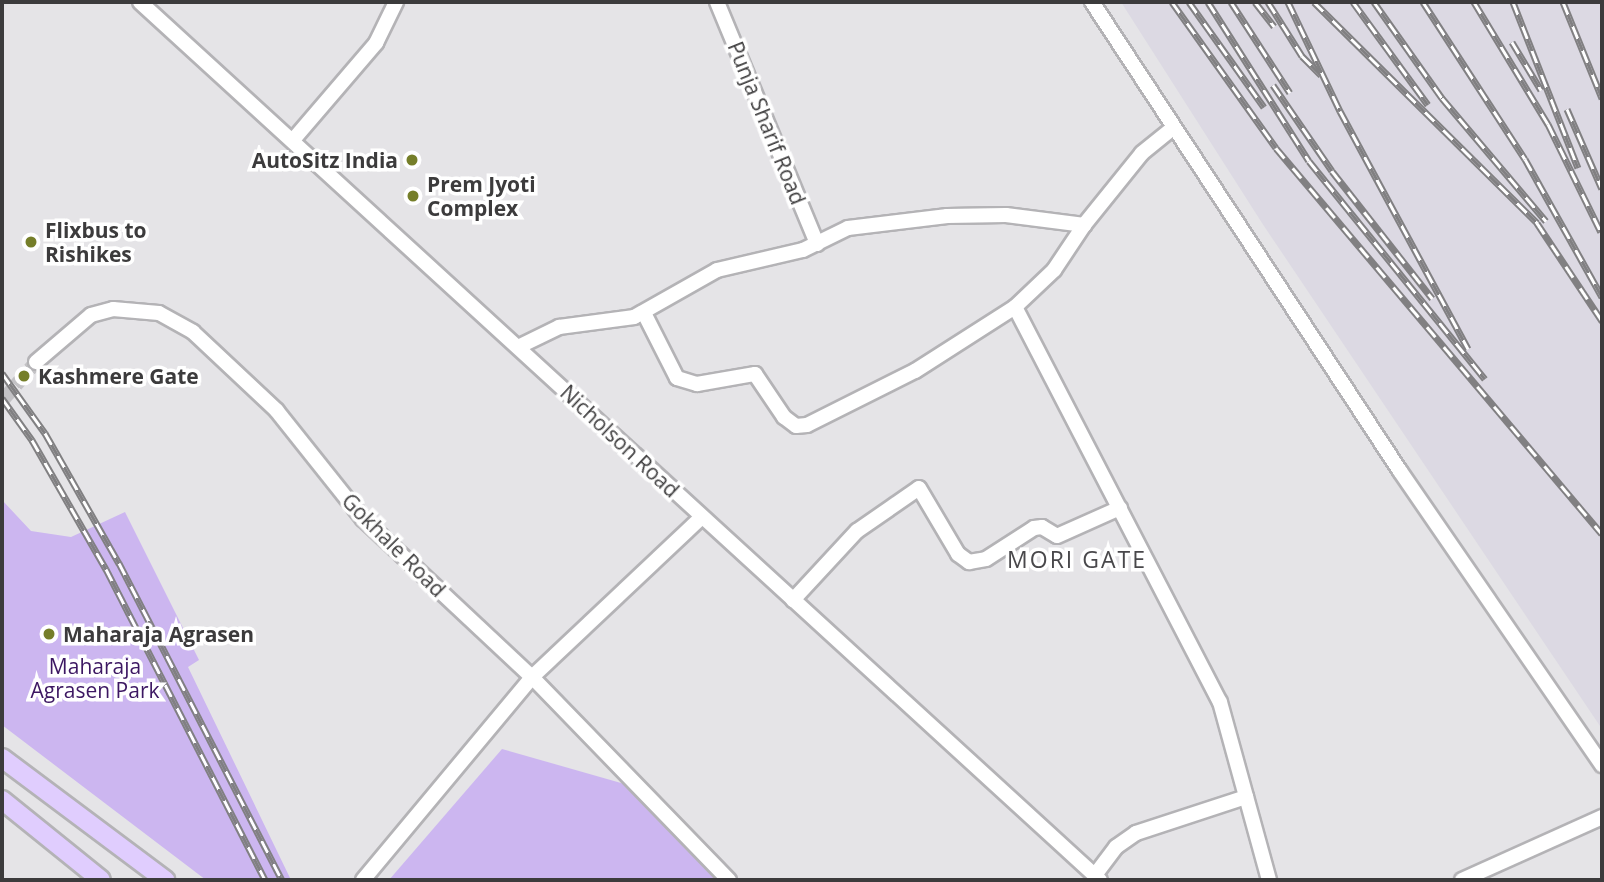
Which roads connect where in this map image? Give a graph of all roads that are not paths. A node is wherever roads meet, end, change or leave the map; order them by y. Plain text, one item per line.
1 (140, 2) edge
2 (396, 2) edge
3 (717, 2) edge
4 (1092, 2) edge
5 (1173, 128) junction
6 (293, 141) junction
7 (1084, 225) junction
8 (817, 244) junction
9 (1015, 307) junction
10 (644, 313) junction
11 (517, 347) junction
12 (36, 362) tunnel mouth
13 (1120, 508) junction
14 (702, 517) junction
15 (793, 600) junction
16 (532, 677) junction
17 (2, 758) edge
18 (1602, 765) edge
19 (1246, 797) junction
20 (2, 800) edge
21 (1602, 817) edge
22 (1097, 878) edge
23 (101, 880) edge
24 (165, 880) edge
25 (363, 880) edge
26 (729, 880) edge
27 (1269, 880) edge
28 (1462, 880) edge

1 - 6 street, Nicholson Road
2 - 6 street
3 - 8 street, Punja Sharif Road
4 - 5 street
5 - 7 street
5 - 18 street
6 - 11 street, Nicholson Road
7 - 8 street
7 - 9 street
8 - 10 street
9 - 10 street
9 - 13 street
10 - 11 street
11 - 14 street, Nicholson Road
12 - 16 street, Gokhale Road
13 - 15 street
13 - 19 street
14 - 15 street, Nicholson Road
14 - 16 street
15 - 22 street, Nicholson Road
16 - 25 street
16 - 26 street, Gokhale Road
17 - 24 main road
19 - 22 street
19 - 27 street
20 - 23 main road
21 - 28 street

